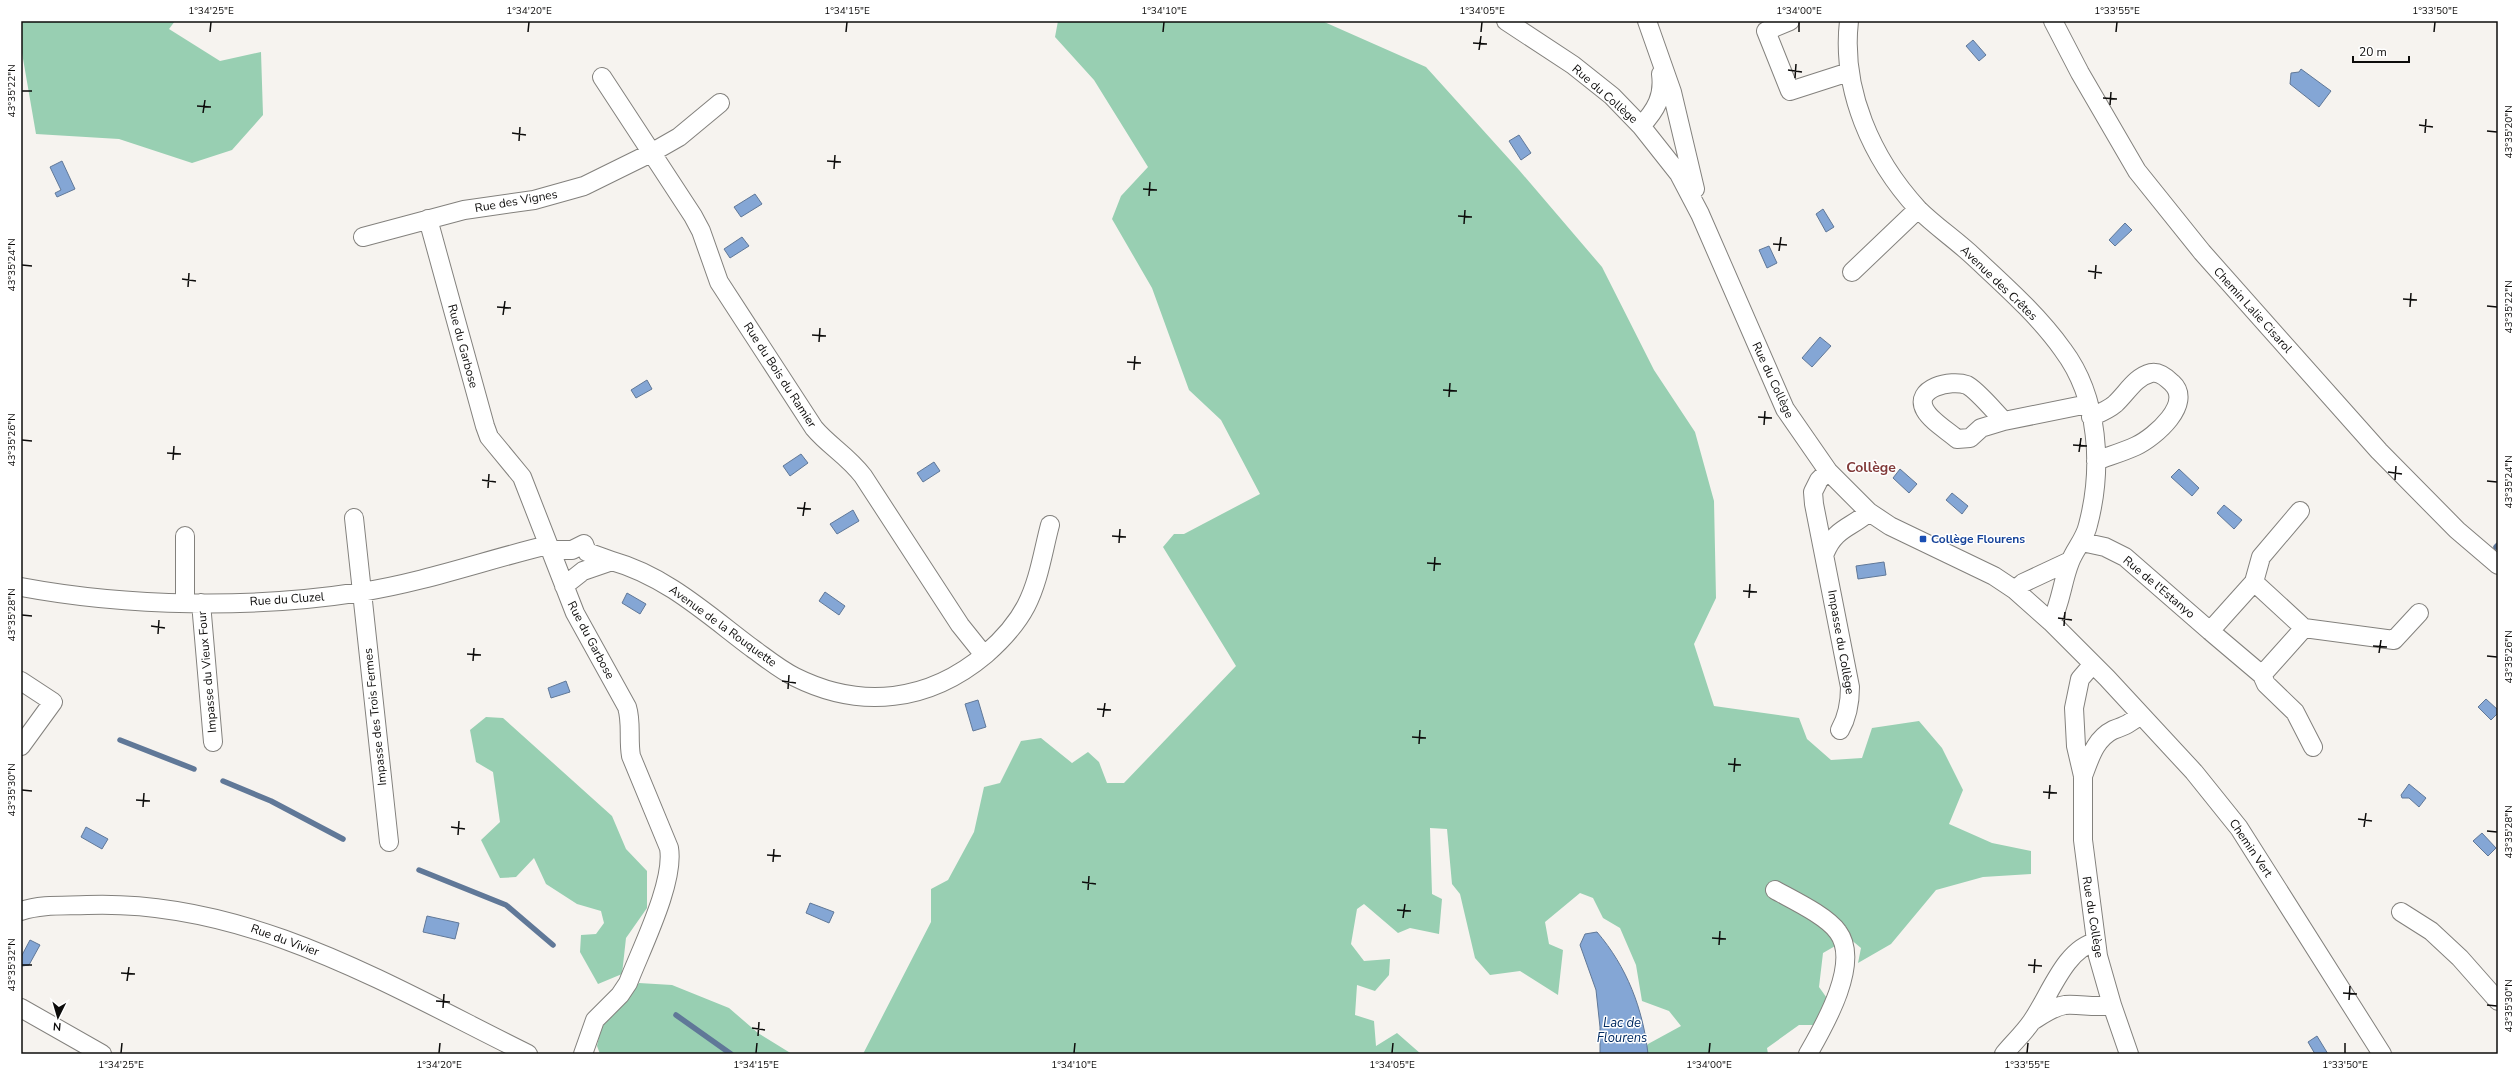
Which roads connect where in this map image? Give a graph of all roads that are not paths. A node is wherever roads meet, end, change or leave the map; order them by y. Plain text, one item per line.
1 (1506, 21) edge
2 (1647, 21) edge
3 (1790, 21) edge
4 (1849, 21) edge
5 (2053, 21) edge
6 (1657, 48) junction
7 (1849, 72) junction
8 (602, 77) dead end
9 (720, 103) dead end
10 (1677, 112) junction
11 (1641, 126) junction
12 (1658, 145) junction
13 (651, 153) junction
14 (1918, 209) junction
15 (1700, 214) junction
16 (428, 219) junction
17 (363, 237) dead end
18 (1852, 272) dead end
19 (2090, 411) junction
20 (2004, 421) dead end
21 (2096, 461) junction
22 (1828, 471) junction
23 (2300, 511) dead end
24 (1869, 512) junction
25 (354, 518) dead end
26 (1050, 525) dead end
27 (185, 536) dead end
28 (2082, 542) junction
29 (549, 548) junction
30 (1825, 553) junction
31 (612, 561) junction
32 (2070, 561) junction
33 (2498, 565) edge
34 (2254, 582) junction
35 (564, 586) junction
36 (21, 587) edge
37 (2015, 590) junction
38 (362, 592) junction
39 (193, 603) junction
40 (2419, 613) dead end
41 (2051, 622) junction
42 (2304, 628) junction
43 (2210, 631) junction
44 (984, 655) junction
45 (2092, 664) junction
46 (2262, 675) junction
47 (21, 681) edge
48 (2140, 715) junction
49 (1840, 730) dead end
50 (213, 742) dead end
51 (21, 746) edge
52 (2312, 747) dead end
53 (2083, 776) junction
54 (389, 842) dead end
55 (1775, 890) dead end
56 (21, 911) edge
57 (2401, 912) dead end
58 (2096, 942) junction
59 (2498, 1001) edge
60 (2112, 1005) junction
61 (21, 1008) edge
62 (2032, 1022) junction
63 (102, 1054) edge
64 (528, 1054) edge
65 (583, 1054) edge
66 (1808, 1054) edge
67 (2004, 1054) edge
68 (2129, 1054) edge
69 (2382, 1054) edge

1 - 11 street, Rue du Collège
2 - 6 street
3 - 7 street
4 - 7 street, Avenue des Crêtes
5 - 33 street, Chemin Lalie Cisarol
6 - 10 street
6 - 11 street
7 - 14 street, Avenue des Crêtes
8 - 13 street, Rue du Bois du Ramier
9 - 13 street, Rue des Vignes
10 - 12 street
10 - 15 street
11 - 12 street, Rue du Collège
12 - 15 street, Rue du Collège
13 - 16 street, Rue des Vignes
13 - 44 street, Rue du Bois du Ramier
14 - 18 street
14 - 19 street, Avenue des Crêtes
15 - 22 street, Rue du Collège
16 - 17 street, Rue des Vignes
16 - 29 street, Rue du Garbose
19 - 20 street
19 - 21 street, Avenue des Crêtes
19 - 21 street
21 - 28 street, Avenue des Crêtes
22 - 24 street, Rue du Collège
22 - 30 street, Impasse du Collège
23 - 34 street
24 - 30 street
24 - 37 street, Rue du Collège
25 - 38 street, Impasse des Trois Fermes
26 - 44 street, Avenue de la Rouquette
27 - 39 street, Impasse du Vieux Four
28 - 32 street, Avenue des Crêtes
28 - 43 street, Rue de l'Estanyo
29 - 31 street, Avenue de la Rouquette
29 - 35 street, Rue du Garbose
29 - 38 street, Rue du Cluzel
30 - 49 street, Impasse du Collège
31 - 35 street
31 - 44 street, Avenue de la Rouquette
32 - 37 street
32 - 41 street, Avenue des Crêtes
34 - 42 street
34 - 43 street
35 - 65 street, Rue du Garbose
36 - 39 street, Rue du Cluzel
37 - 41 street, Rue du Collège
38 - 39 street, Rue du Cluzel
38 - 54 street, Impasse des Trois Fermes
39 - 50 street, Impasse du Vieux Four
40 - 42 street
41 - 45 street, Rue du Collège
42 - 46 street
43 - 46 street, Rue de l'Estanyo
45 - 48 street, Chemin Vert
45 - 53 street, Rue du Collège
46 - 52 street, Rue de l'Estanyo
47 - 51 street
48 - 53 street, Rue du Collège
48 - 69 street, Chemin Vert
53 - 58 street, Rue du Collège
55 - 66 street
56 - 64 street, Rue du Vivier
57 - 59 street
58 - 60 street, Rue du Collège
58 - 62 street
60 - 62 street
60 - 68 street, Rue du Collège
61 - 63 street
62 - 67 street

